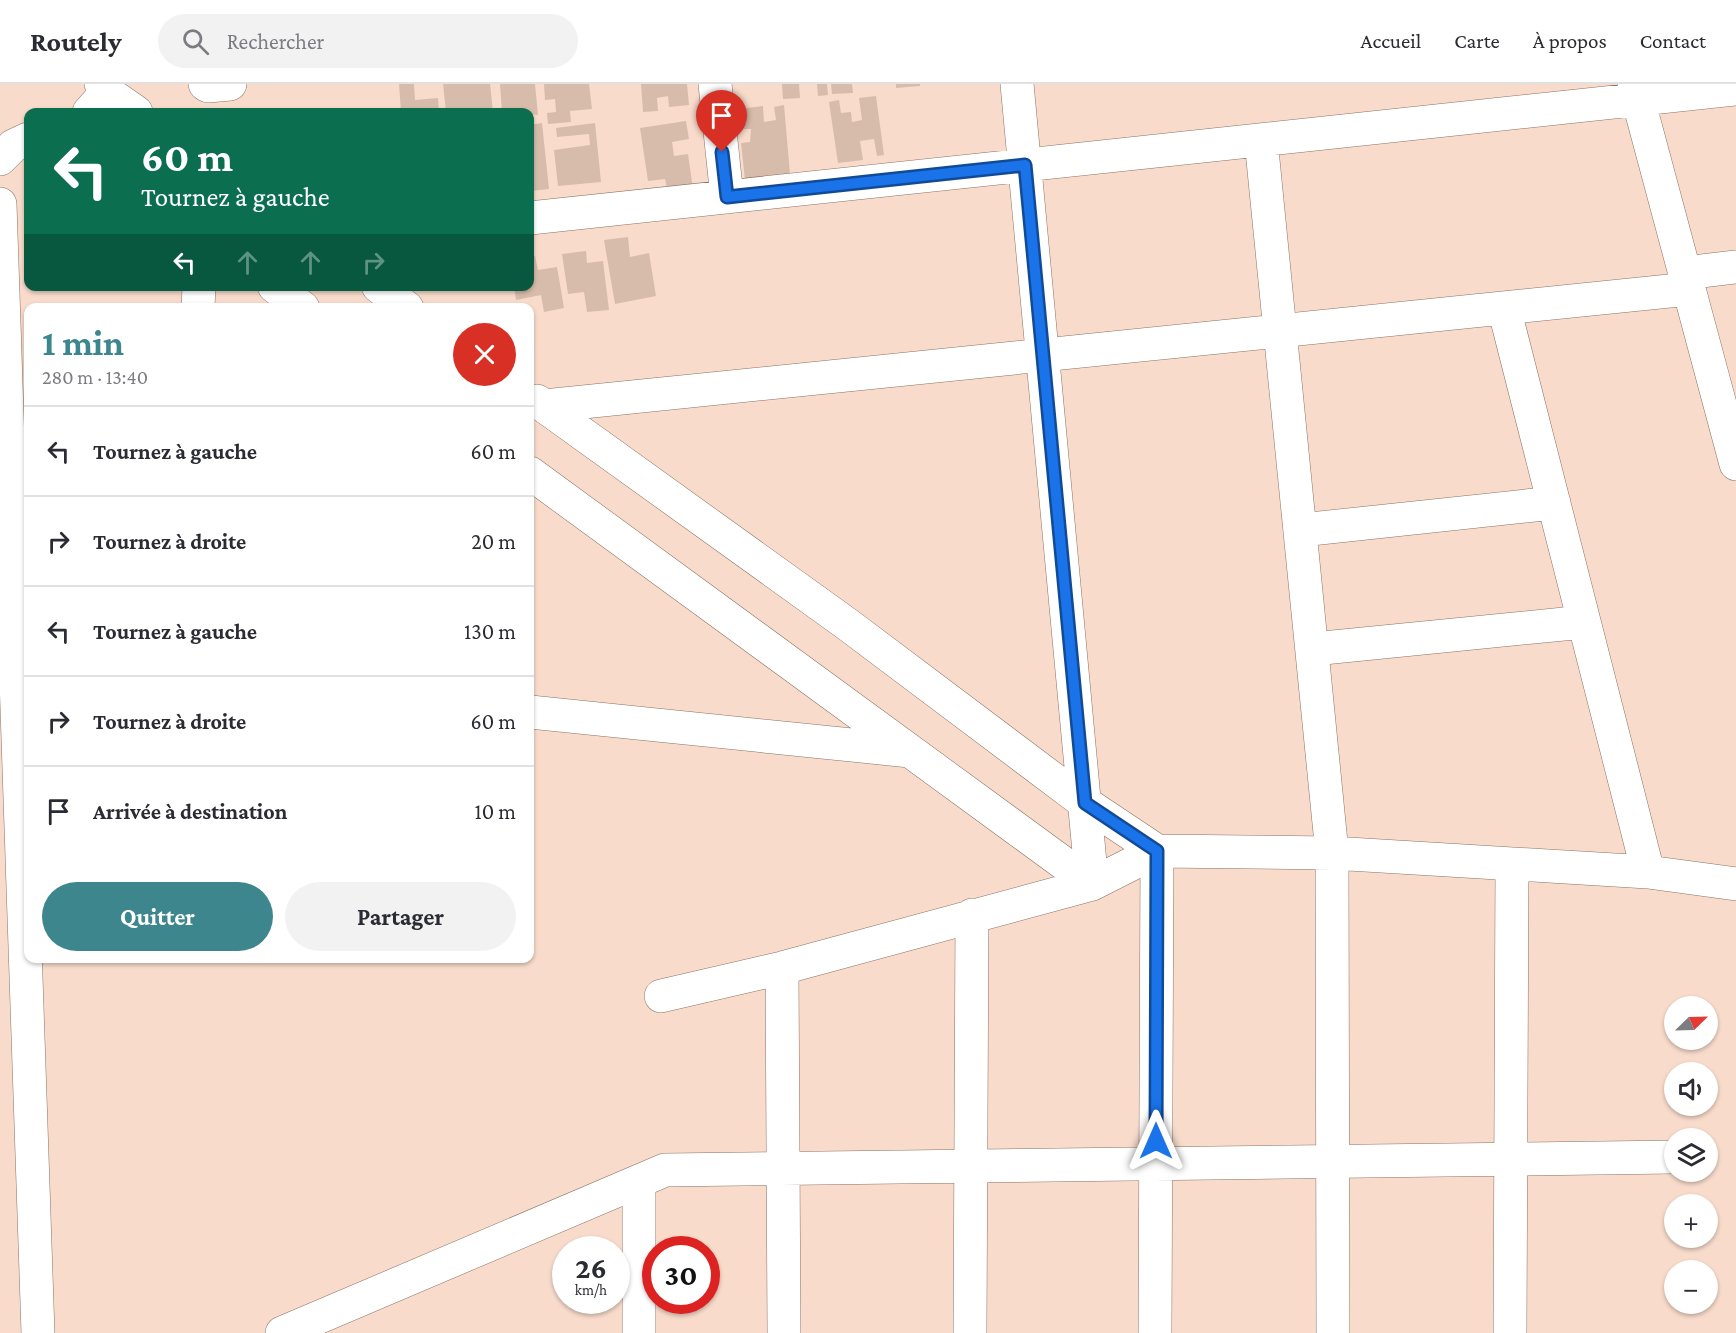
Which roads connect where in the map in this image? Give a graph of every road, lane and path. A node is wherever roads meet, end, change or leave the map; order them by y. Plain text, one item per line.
1 (205, 84) edge
2 (230, 84) edge
3 (715, 84) edge
4 (1017, 84) edge
5 (1736, 89) edge
6 (1636, 92) edge
7 (99, 96) edge
8 (127, 108) edge
9 (1261, 140) junction
10 (24, 141) edge
11 (0, 159) edge
12 (1025, 165) junction
13 (727, 197) junction
14 (0, 204) edge
15 (534, 218) edge
16 (1736, 267) edge
17 (1686, 281) junction
18 (281, 291) edge
19 (385, 291) edge
20 (296, 303) edge
21 (400, 303) edge
22 (1504, 308) junction
23 (1280, 331) junction
24 (1043, 355) junction
25 (537, 401) edge
26 (1735, 460) edge
27 (534, 476) edge
28 (1554, 503) junction
29 (1300, 530) junction
30 (1584, 622) junction
31 (1313, 649) junction
32 (534, 712) edge
33 (911, 752) junction
34 (24, 801) edge
35 (1085, 803) junction
36 (1157, 851) junction
37 (1332, 852) junction
38 (1512, 864) junction
39 (1648, 872) junction
40 (1092, 884) junction
41 (1736, 884) edge
42 (972, 915) junction
43 (29, 963) edge
44 (782, 968) junction
45 (661, 996) dead end
46 (1664, 1157) edge
47 (1511, 1159) junction
48 (1333, 1161) junction
49 (1156, 1163) junction
50 (971, 1166) junction
51 (785, 1169) junction
52 (639, 1182) junction
53 (39, 1333) edge
54 (282, 1333) edge
55 (639, 1333) edge
56 (784, 1333) edge
57 (970, 1333) edge
58 (1155, 1333) edge
59 (1333, 1333) edge
60 (1510, 1333) edge

1 - 2 street
3 - 13 street
4 - 12 street
5 - 6 street
6 - 9 street
6 - 17 street
7 - 8 street
9 - 12 street
9 - 23 street
10 - 11 street
12 - 13 street
12 - 24 street
13 - 15 street
14 - 34 street
16 - 17 street
17 - 22 street
17 - 26 street
18 - 20 street
19 - 21 street
22 - 23 street
22 - 28 street
23 - 24 street
23 - 29 street
24 - 25 street
24 - 35 street
25 - 35 street
27 - 33 street
28 - 29 street
28 - 30 street
29 - 31 street
30 - 31 street
30 - 39 street
31 - 37 street
32 - 33 street
33 - 40 street
35 - 36 street
35 - 40 street
36 - 37 street
36 - 40 street
36 - 49 street
37 - 38 street
37 - 48 street
38 - 39 street
38 - 47 street
39 - 41 street
40 - 42 street
42 - 44 street
42 - 50 street
43 - 53 street
44 - 45 street
44 - 51 street
46 - 47 street
47 - 48 street
47 - 60 street
48 - 49 street
48 - 59 street
49 - 50 street
49 - 58 street
50 - 51 street
50 - 57 street
51 - 52 street
51 - 56 street
52 - 54 street
52 - 55 street

